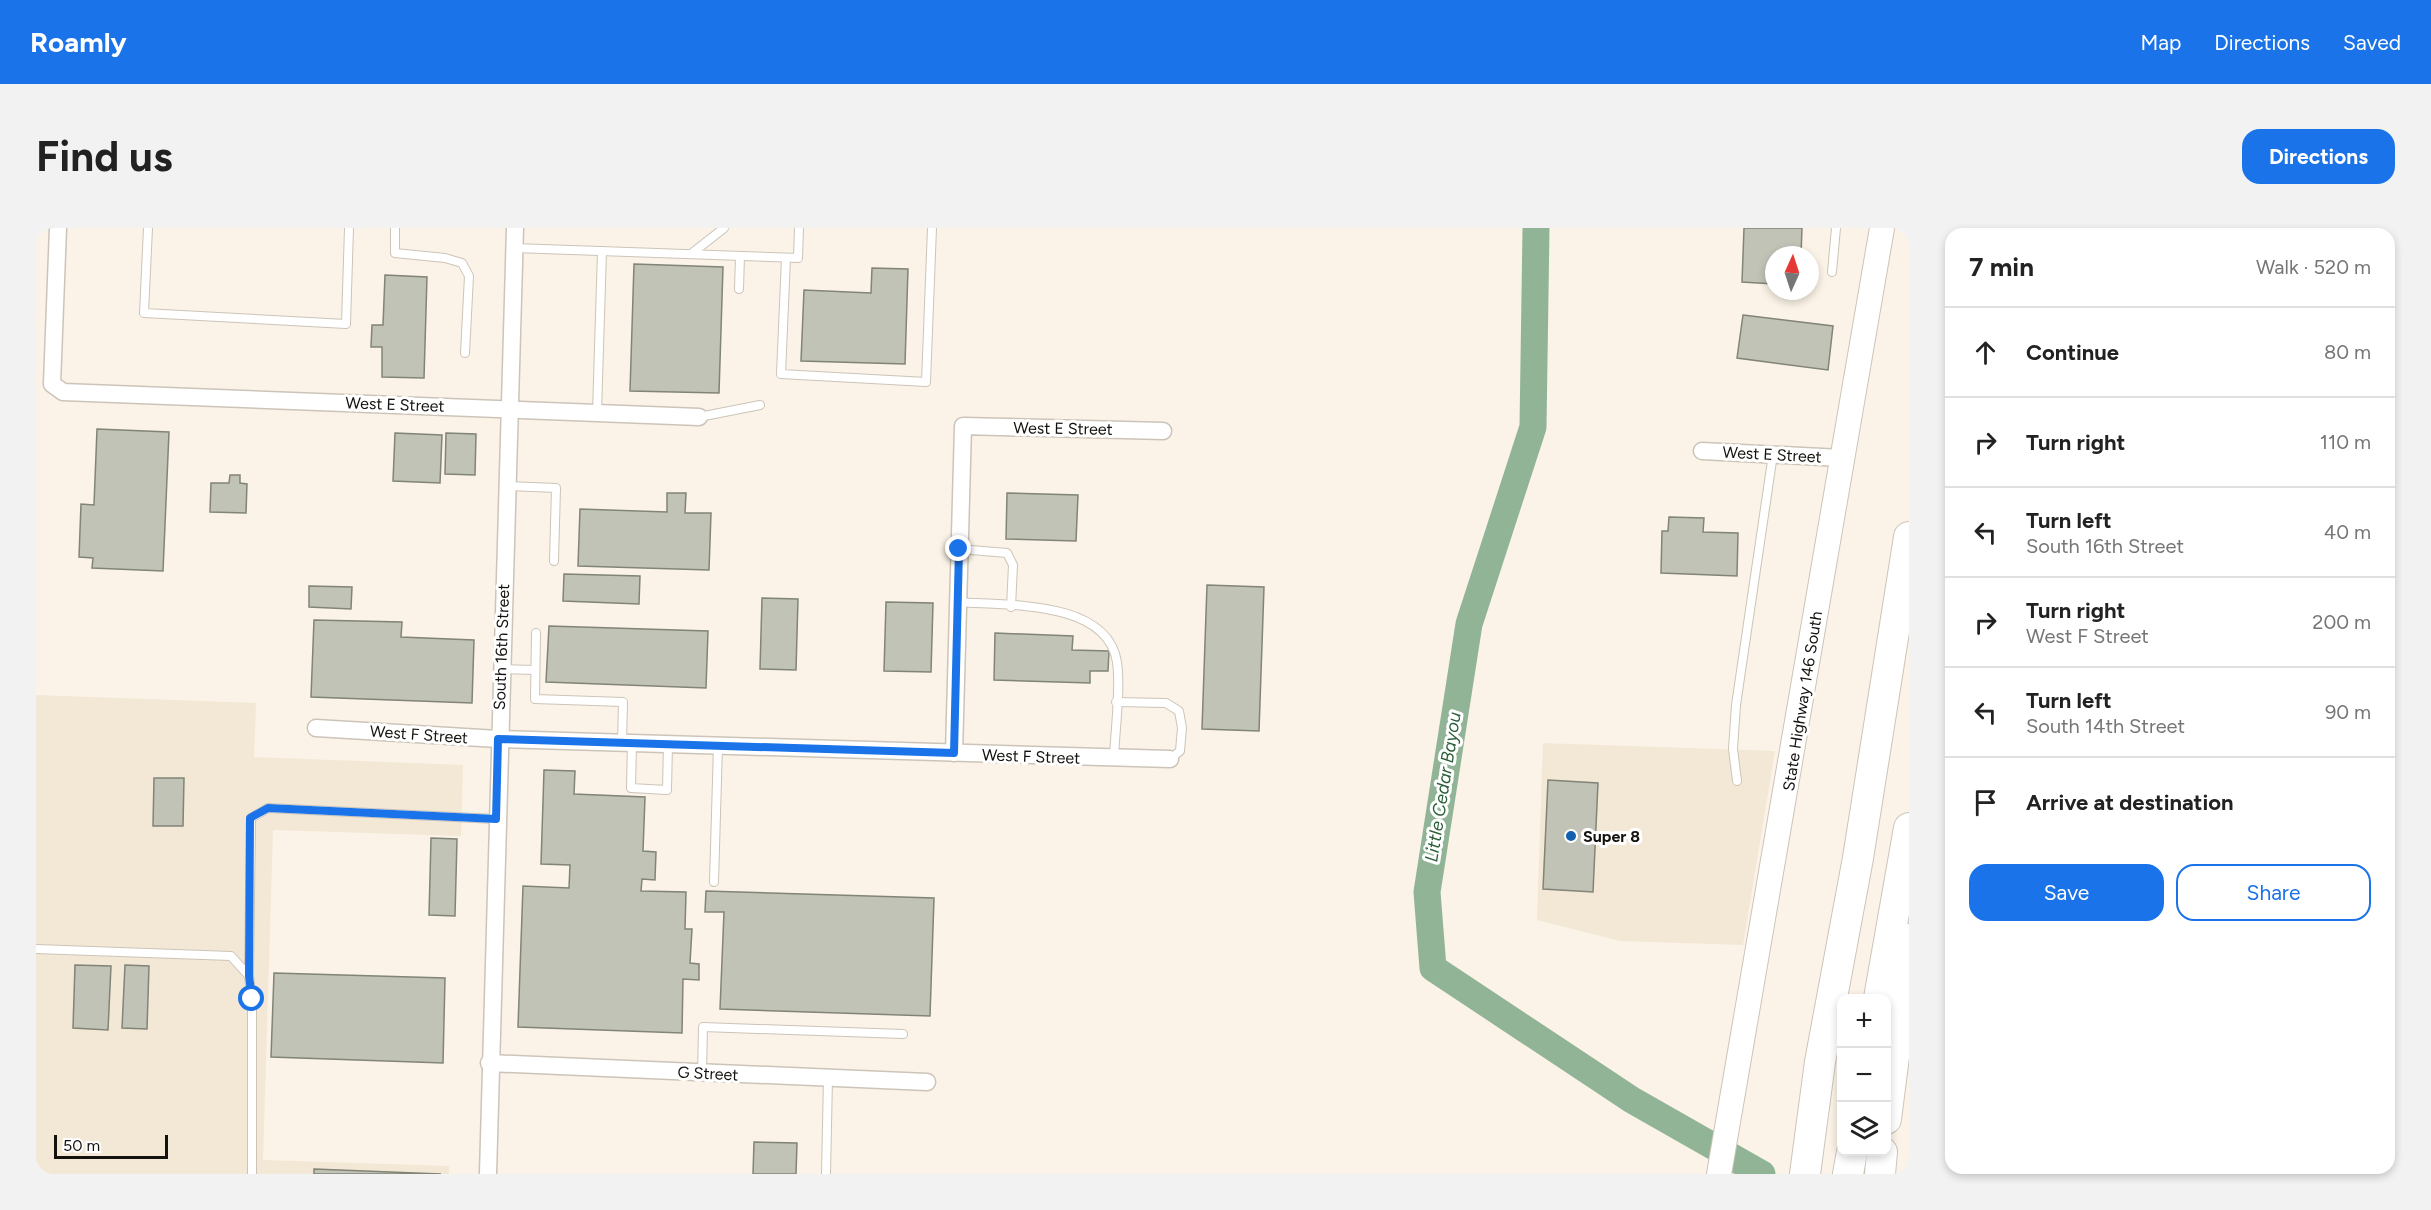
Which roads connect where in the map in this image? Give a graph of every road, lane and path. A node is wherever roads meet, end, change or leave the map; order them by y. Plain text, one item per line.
1 (58, 228) edge
2 (148, 228) edge
3 (349, 228) edge
4 (395, 228) edge
5 (515, 228) edge
6 (724, 228) edge
7 (799, 228) edge
8 (932, 228) edge
9 (1836, 228) edge
10 (1882, 228) edge
11 (514, 248) junction
12 (602, 251) junction
13 (691, 255) junction
14 (740, 256) junction
15 (786, 258) junction
16 (1832, 272) dead end
17 (739, 289) dead end
18 (465, 353) dead end
19 (760, 405) dead end
20 (510, 409) junction
21 (597, 413) junction
22 (699, 417) joint
23 (1163, 431) dead end
24 (1702, 451) dead end
25 (1773, 454) junction
26 (1842, 458) junction
27 (507, 486) junction
28 (1909, 537) edge
29 (959, 549) junction
30 (554, 561) dead end
31 (958, 602) junction
32 (1011, 607) junction
33 (536, 633) dead end
34 (501, 669) junction
35 (535, 670) junction
36 (1116, 702) junction
37 (316, 728) dead end
38 (498, 739) junction
39 (627, 743) junction
40 (668, 744) junction
41 (718, 746) junction
42 (954, 753) junction
43 (1114, 758) junction
44 (1170, 759) joint
45 (1737, 781) dead end
46 (496, 819) junction
47 (1909, 828) edge
48 (714, 882) dead end
49 (1909, 939) edge
50 (36, 949) edge
51 (249, 976) junction
52 (1880, 994) edge
53 (903, 1034) dead end
54 (489, 1063) junction
55 (702, 1073) junction
56 (828, 1078) junction
57 (927, 1082) dead end
58 (1889, 1102) edge
59 (1851, 1156) edge
60 (1882, 1156) edge
61 (1798, 1166) edge
62 (252, 1174) edge
63 (488, 1174) edge
64 (826, 1174) edge
65 (1719, 1174) edge
66 (1848, 1174) edge
67 (1880, 1174) edge

1 - 20 street, West E Street
2 - 3 lane
4 - 18 lane
5 - 11 street, South 16th Street
6 - 13 lane
7 - 15 lane
8 - 15 lane
9 - 16 lane
10 - 26 main road, State Highway 146 South
11 - 12 lane
11 - 20 street, South 16th Street
12 - 13 lane
12 - 21 lane
13 - 14 lane
14 - 15 lane
14 - 17 lane
19 - 22 lane
20 - 21 street, West E Street
20 - 27 street, South 16th Street
21 - 22 street, West E Street
23 - 29 street, West E Street
24 - 25 street, West E Street
25 - 26 street, West E Street
25 - 45 lane
26 - 65 main road, State Highway 146 South
27 - 30 lane
27 - 34 street, South 16th Street
28 - 61 highway
29 - 31 street
29 - 32 lane
31 - 32 lane
31 - 42 street
32 - 36 lane
33 - 35 lane
34 - 35 lane
34 - 38 street, South 16th Street
35 - 39 lane
36 - 43 lane
36 - 44 lane
37 - 38 street, West F Street
38 - 39 street, West F Street
38 - 46 street, South 16th Street
39 - 40 street, West F Street
39 - 40 lane
40 - 41 street, West F Street
41 - 42 street, West F Street
41 - 48 lane
42 - 43 street, West F Street
43 - 44 street, West F Street
46 - 51 lane
46 - 54 street, South 16th Street
47 - 52 highway
49 - 58 highway
50 - 51 lane
51 - 62 lane
53 - 55 lane
54 - 55 street, G Street
54 - 63 street, South 16th Street
55 - 56 street, G Street
56 - 57 street, G Street
56 - 64 lane
59 - 66 highway
60 - 67 highway

